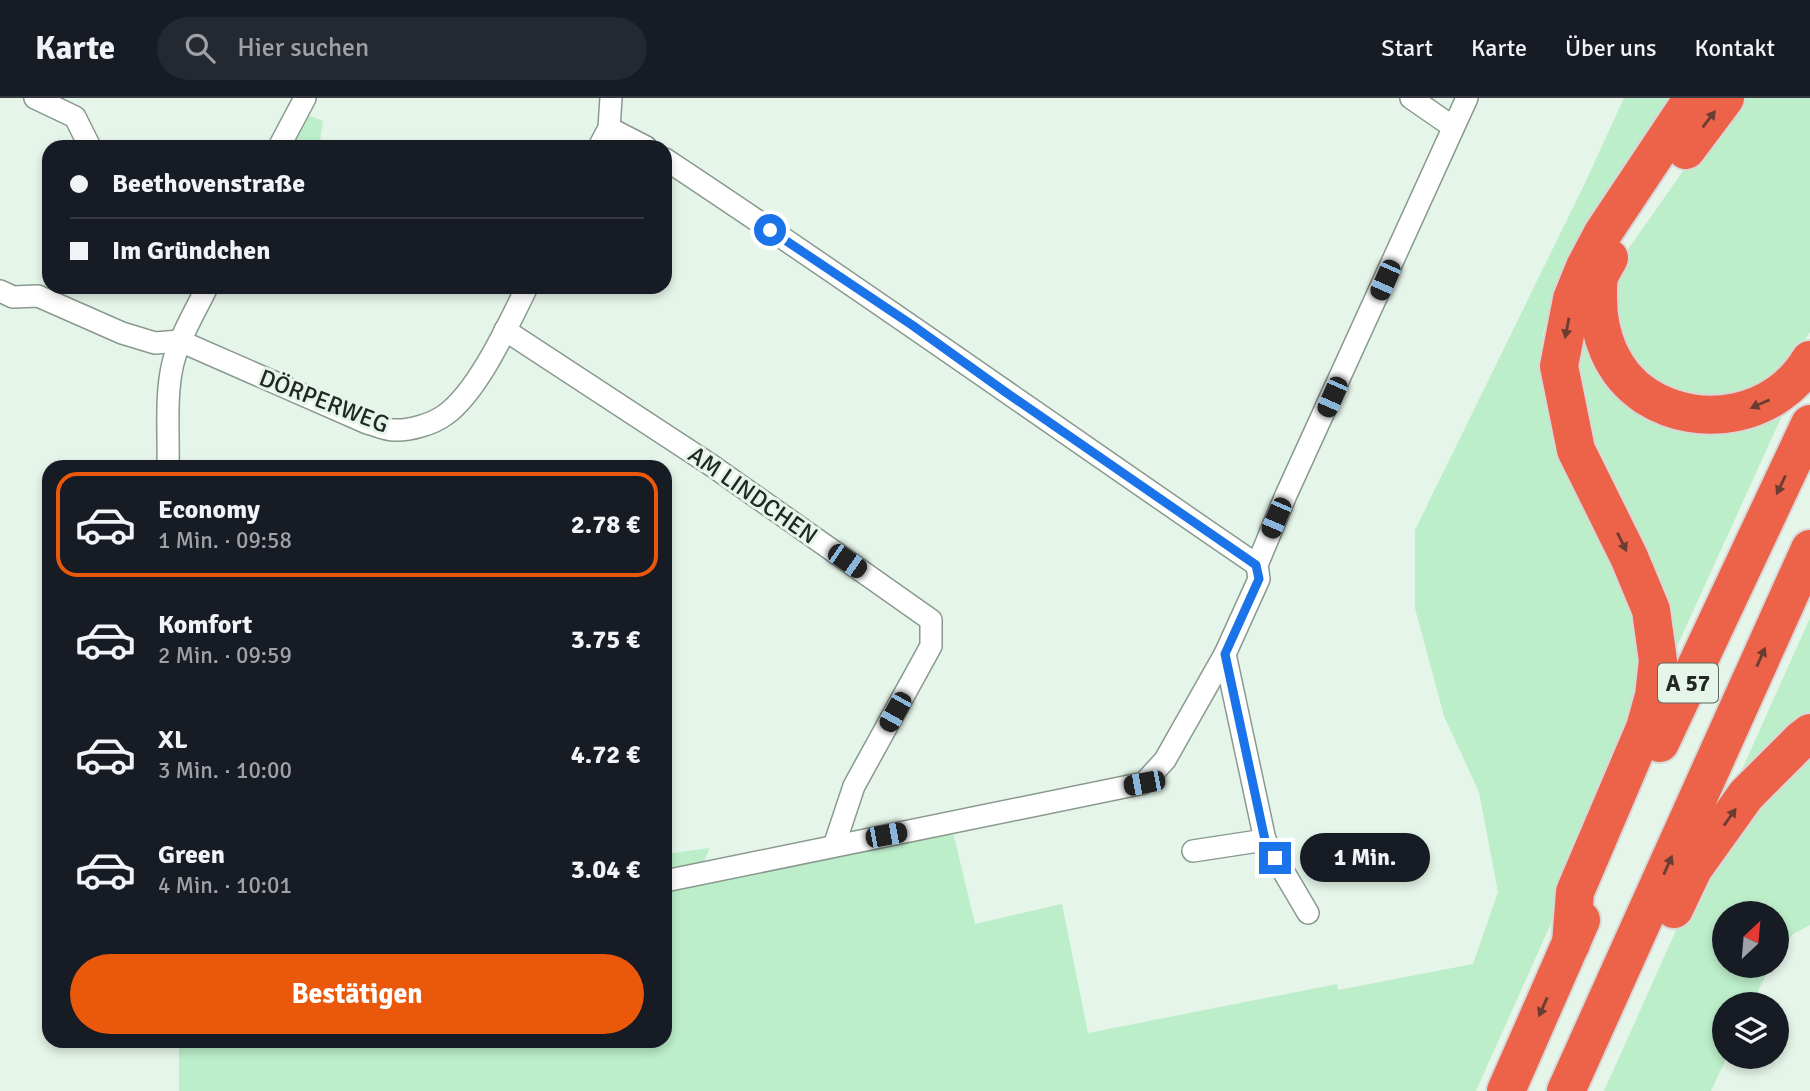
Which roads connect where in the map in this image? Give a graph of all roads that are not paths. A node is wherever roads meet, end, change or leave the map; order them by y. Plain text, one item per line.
1 (35, 98) edge
2 (305, 98) edge
3 (611, 98) edge
4 (1411, 98) edge
5 (1467, 98) edge
6 (1693, 98) edge
7 (1725, 98) edge
8 (1453, 127) junction
9 (604, 138) edge
10 (86, 140) edge
11 (283, 140) edge
12 (672, 164) edge
13 (0, 291) edge
14 (204, 294) edge
15 (523, 294) edge
16 (505, 330) junction
17 (180, 341) junction
18 (1810, 360) edge
19 (1810, 424) edge
20 (168, 460) edge
21 (1810, 549) edge
22 (1256, 565) junction
23 (1225, 654) junction
24 (1810, 733) edge
25 (1265, 840) junction
26 (834, 846) junction
27 (1193, 851) dead end
28 (672, 880) edge
29 (1308, 913) dead end
30 (1570, 944) junction
31 (1589, 1039) junction
32 (1506, 1091) edge
33 (1566, 1091) edge

1 - 10 street
2 - 11 street
3 - 9 street
4 - 8 street
5 - 8 street
6 -> 30 highway
18 -> 7 highway
8 - 22 street
12 - 22 street
13 - 17 street
14 - 17 street
15 - 16 street, DÖRPERWEG
16 - 17 street, DÖRPERWEG
16 - 26 street, AM LINDCHEN
17 - 20 street
19 -> 30 highway, A 57
31 -> 21 highway, A 57
22 - 23 street
23 - 25 street
23 - 26 street
31 -> 24 highway
25 - 27 street
25 - 29 street
26 - 28 street
30 -> 32 highway, A 57
31 - 33 highway, A 57

